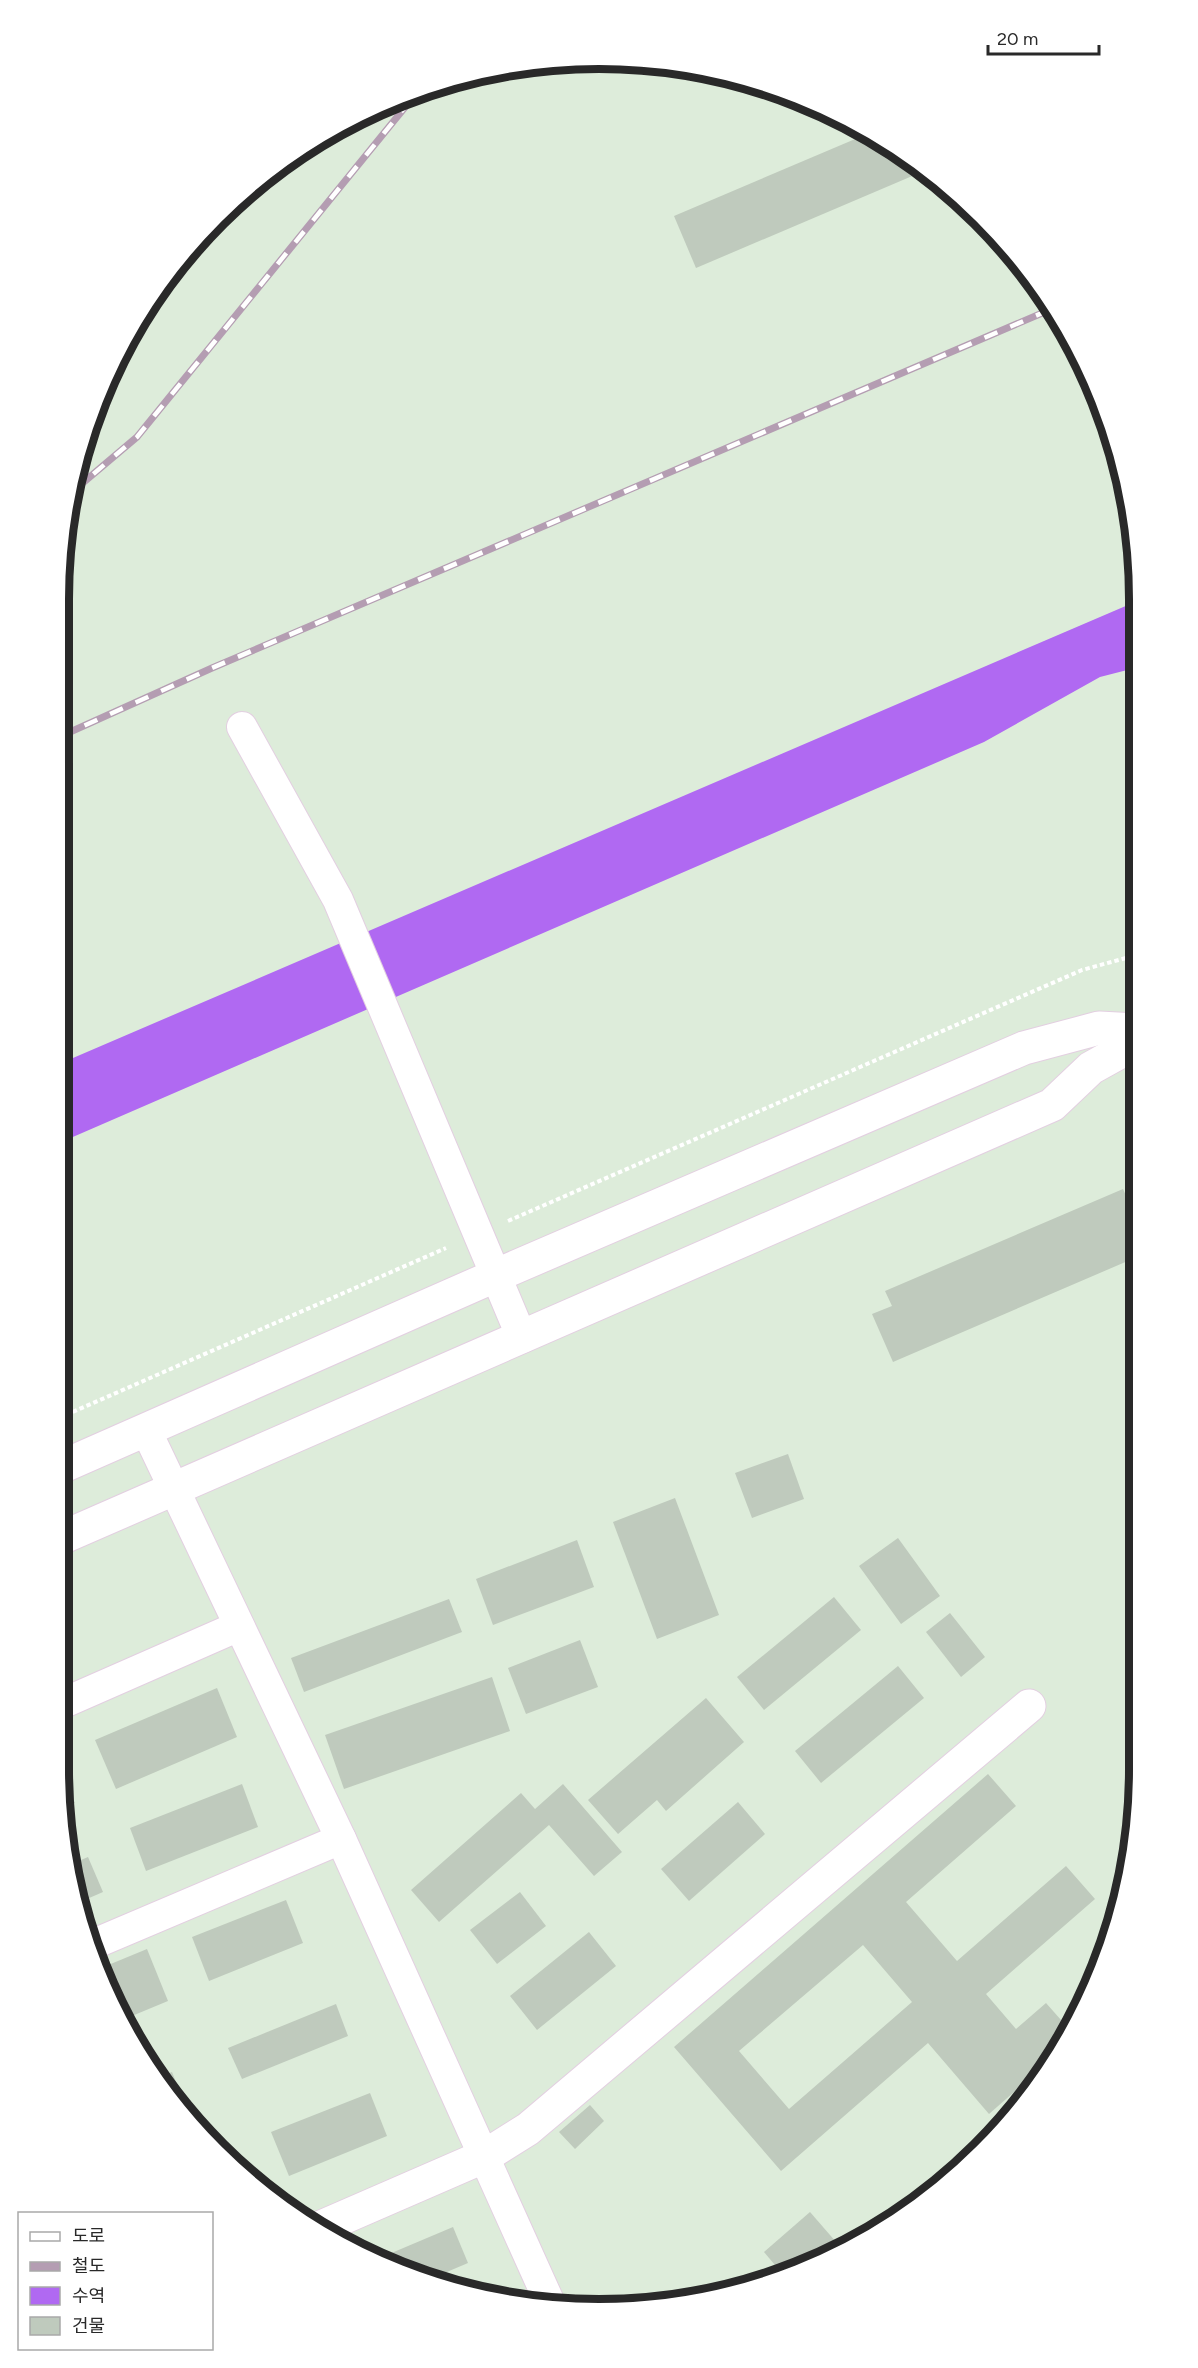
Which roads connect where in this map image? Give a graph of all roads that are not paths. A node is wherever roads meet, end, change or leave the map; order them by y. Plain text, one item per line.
1 (242, 727) dead end
2 (1129, 1030) edge
3 (1129, 1047) edge
4 (496, 1275) junction
5 (522, 1338) junction
6 (146, 1430) junction
7 (69, 1464) edge
8 (173, 1489) junction
9 (69, 1535) edge
10 (239, 1626) junction
11 (69, 1700) edge
12 (1029, 1706) dead end
13 (341, 1839) junction
14 (98, 1942) edge
15 (485, 2156) junction
16 (328, 2224) edge
17 (547, 2296) edge

1 - 4 street
2 - 4 street
3 - 5 street
4 - 5 street
4 - 6 street
5 - 8 street
6 - 7 street
6 - 8 street
8 - 9 street
8 - 10 street
10 - 11 street
10 - 13 street
12 - 15 street
13 - 14 street
13 - 15 street
15 - 16 street
15 - 17 street

